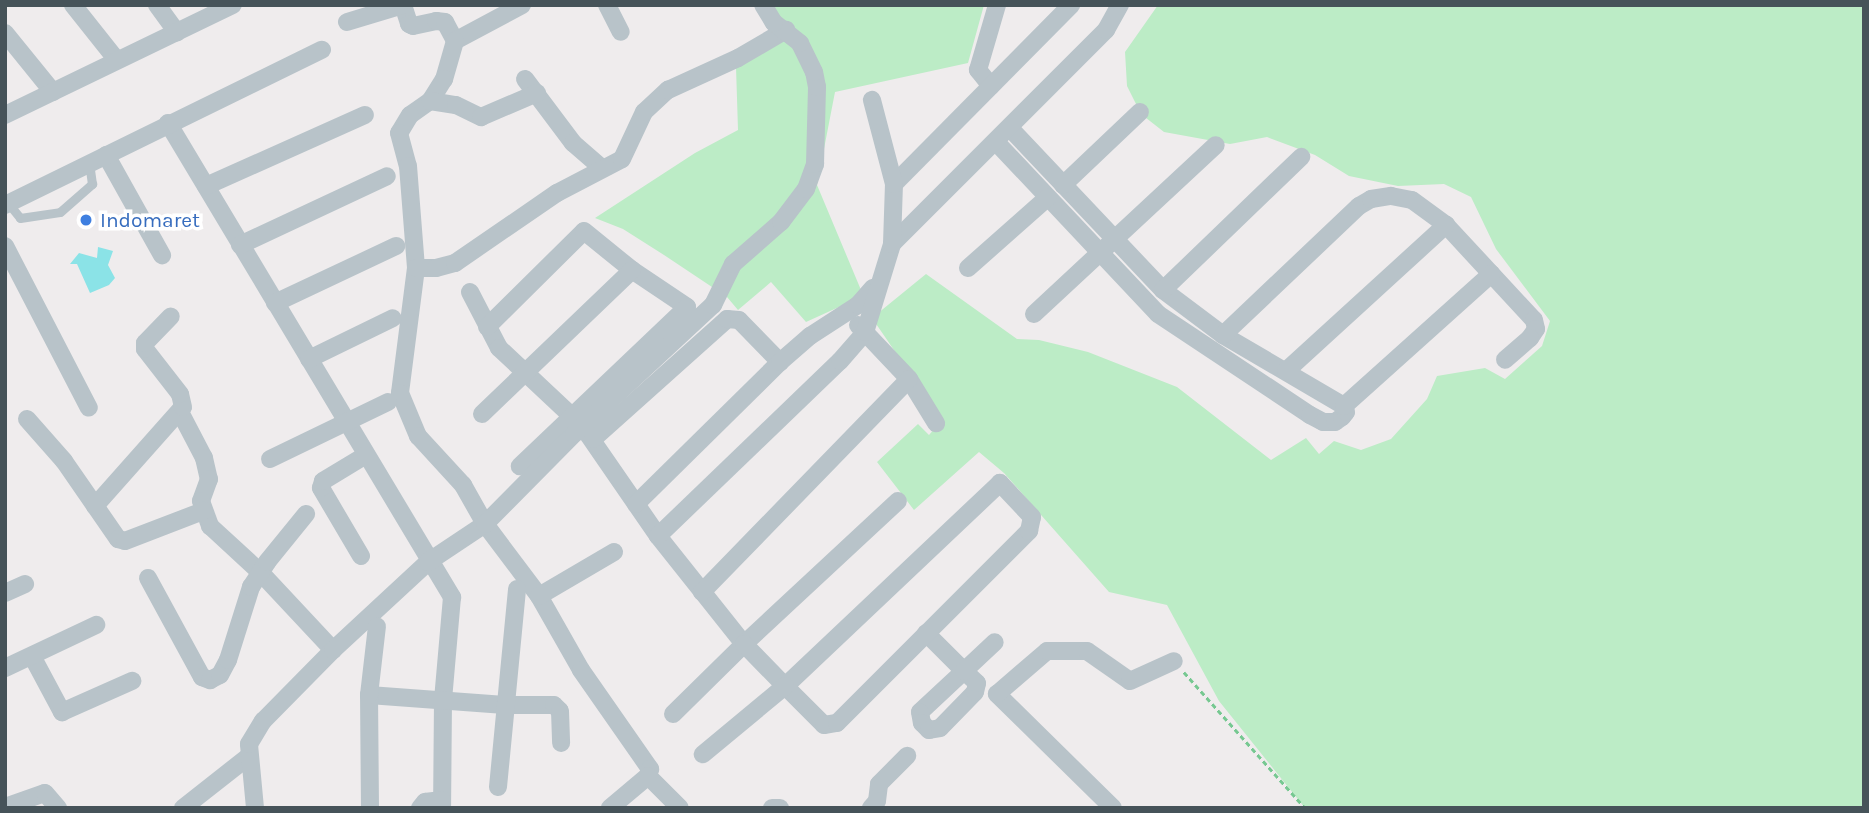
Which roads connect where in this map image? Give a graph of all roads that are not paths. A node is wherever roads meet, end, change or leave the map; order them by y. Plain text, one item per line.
1 (73, 5) edge
2 (157, 5) edge
3 (232, 5) edge
4 (403, 5) edge
5 (522, 5) edge
6 (607, 5) edge
7 (763, 5) edge
8 (998, 5) edge
9 (1070, 5) edge
10 (1120, 5) edge
11 (347, 22) dead end
12 (786, 30) junction
13 (5, 33) edge
14 (177, 33) junction
15 (621, 33) dead end
16 (455, 41) junction
17 (322, 50) dead end
18 (117, 59) junction
19 (991, 86) junction
20 (53, 92) junction
21 (872, 100) dead end
22 (430, 101) junction
23 (1140, 112) dead end
24 (5, 114) edge
25 (365, 115) dead end
26 (168, 123) junction
27 (1010, 128) junction
28 (996, 142) junction
29 (1216, 145) dead end
30 (106, 155) junction
31 (1301, 157) dead end
32 (89, 163) junction
33 (601, 167) junction
34 (387, 176) dead end
35 (894, 184) junction
36 (206, 186) junction
37 (1063, 186) junction
38 (1047, 198) junction
39 (7, 204) edge
40 (1446, 225) junction
41 (1114, 241) junction
42 (240, 244) junction
43 (892, 244) junction
44 (5, 246) edge
45 (396, 246) dead end
46 (1099, 253) junction
47 (162, 255) dead end
48 (416, 268) junction
49 (968, 268) dead end
50 (632, 270) junction
51 (1490, 274) junction
52 (879, 281) junction
53 (1163, 290) junction
54 (470, 292) dead end
55 (275, 303) junction
56 (846, 312) junction
57 (1034, 314) dead end
58 (171, 316) dead end
59 (393, 318) dead end
60 (487, 327) junction
61 (865, 332) junction
62 (1223, 335) junction
63 (309, 359) junction
64 (1505, 360) dead end
65 (780, 362) junction
66 (1286, 370) junction
67 (526, 375) junction
68 (909, 379) junction
69 (388, 402) dead end
70 (1344, 406) junction
71 (89, 408) dead end
72 (180, 412) junction
73 (482, 414) dead end
74 (27, 419) dead end
75 (347, 421) junction
76 (936, 423) dead end
77 (582, 427) junction
78 (366, 455) junction
79 (270, 459) dead end
80 (520, 466) dead end
81 (898, 501) dead end
82 (636, 504) junction
83 (95, 506) junction
84 (203, 511) junction
85 (306, 514) dead end
86 (485, 524) junction
87 (658, 536) junction
88 (614, 552) dead end
89 (361, 556) dead end
90 (428, 562) junction
91 (260, 572) junction
92 (148, 578) dead end
93 (25, 584) dead end
94 (517, 589) dead end
95 (702, 592) junction
96 (5, 593) edge
97 (538, 596) junction
98 (96, 625) dead end
99 (377, 626) dead end
100 (926, 633) junction
101 (995, 642) dead end
102 (744, 644) junction
103 (333, 650) junction
104 (32, 656) junction
105 (1174, 661) road end
106 (5, 668) edge
107 (132, 681) dead end
108 (785, 686) junction
109 (369, 695) junction
110 (443, 700) junction
111 (505, 705) junction
112 (673, 714) dead end
113 (561, 743) dead end
114 (703, 754) dead end
115 (249, 756) junction
116 (907, 756) dead end
117 (648, 776) junction
118 (498, 786) dead end
119 (442, 804) edge
120 (15, 806) edge
121 (58, 808) edge
122 (183, 808) edge
123 (255, 808) edge
124 (370, 808) edge
125 (420, 808) edge
126 (610, 808) edge
127 (680, 808) edge
128 (772, 808) edge
129 (780, 808) edge
130 (871, 808) edge
131 (1113, 808) edge

1 - 18 street
2 - 14 street
3 - 14 street
4 - 11 street
4 - 16 street
5 - 16 street
6 - 15 street
7 - 12 street
8 - 19 street
9 - 19 street
10 - 27 street
12 - 33 street
12 - 86 street
13 - 20 street
14 - 18 street
16 - 22 street
17 - 26 street
18 - 20 street
19 - 35 street
20 - 24 street
21 - 35 street
22 - 33 street
22 - 48 street
23 - 37 street
25 - 36 street
26 - 30 street
26 - 36 street
27 - 28 street
27 - 37 street
28 - 38 street
28 - 43 street
29 - 41 street
30 - 32 street
30 - 47 street
31 - 53 street
32 - 39 street
32 - 39 lane
33 - 48 street
34 - 42 street
35 - 43 street
36 - 42 street
37 - 41 street
38 - 46 street
38 - 49 street
40 - 51 street
40 - 62 street
40 - 66 street
41 - 46 street
41 - 53 street
42 - 55 street
43 - 52 street
44 - 71 street
45 - 55 street
46 - 57 street
46 - 70 street
48 - 86 street
50 - 60 street
50 - 67 street
50 - 77 street
51 - 64 street
51 - 70 street
52 - 56 street
52 - 61 street
53 - 62 street
54 - 60 street
55 - 63 street
56 - 61 street
56 - 65 street
58 - 72 street
59 - 63 street
60 - 67 street
61 - 68 street
61 - 87 street
62 - 66 street
63 - 75 street
65 - 77 street
65 - 82 street
66 - 70 street
67 - 73 street
67 - 77 street
68 - 76 street
68 - 95 street
69 - 75 street
72 - 83 street
72 - 84 street
74 - 83 street
75 - 78 street
75 - 79 street
77 - 80 street
77 - 82 street
78 - 89 street
78 - 90 street
81 - 102 street
82 - 87 street
83 - 84 street
84 - 91 street
85 - 91 street
86 - 90 street
86 - 97 street
87 - 95 street
88 - 97 street
90 - 103 street
90 - 110 street
91 - 92 street
91 - 103 street
93 - 96 street
94 - 111 street
95 - 102 street
97 - 117 street
98 - 104 street
99 - 109 street
100 - 101 street
100 - 108 street
100 - 108 street
102 - 108 street
102 - 112 street
103 - 115 street
104 - 106 street
104 - 107 street
105 - 131 street
108 - 114 street
109 - 110 street
109 - 124 street
110 - 111 street
110 - 119 street
111 - 113 street
111 - 118 street
115 - 122 street
115 - 123 street
116 - 130 street
117 - 126 street
117 - 127 street
119 - 125 street
120 - 121 street
128 - 129 street

